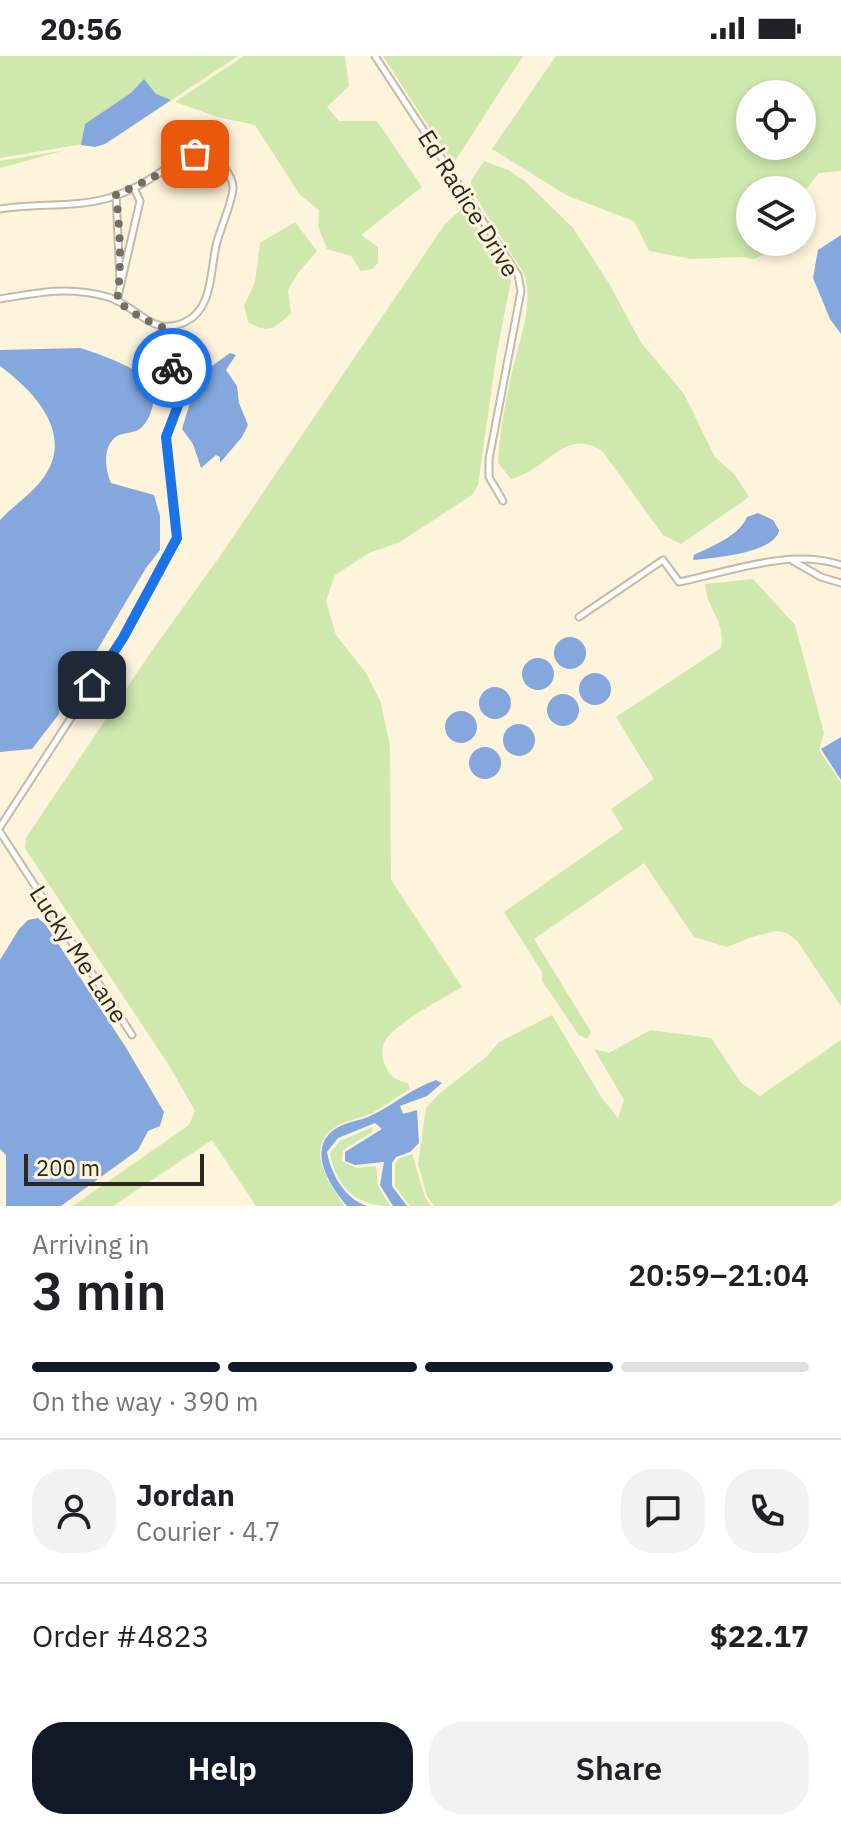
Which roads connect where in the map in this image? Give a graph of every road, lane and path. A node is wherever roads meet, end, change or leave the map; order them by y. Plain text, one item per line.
1 (375, 56) edge
2 (134, 188) junction
3 (116, 195) junction
4 (0, 209) edge
5 (120, 283) junction
6 (0, 299) edge
7 (117, 301) junction
8 (162, 327) junction
9 (503, 501) dead end
10 (788, 559) junction
11 (841, 565) edge
12 (841, 583) edge
13 (579, 617) dead end
14 (0, 830) edge
15 (132, 1035) dead end

1 - 9 street, Ed Radice Drive
2 - 3 street
2 - 5 street
2 - 8 street
3 - 4 street
3 - 5 street
5 - 7 street
6 - 7 street
7 - 8 street
8 - 14 street
10 - 11 street
10 - 12 street
10 - 13 street
14 - 15 street, Lucky Me Lane

